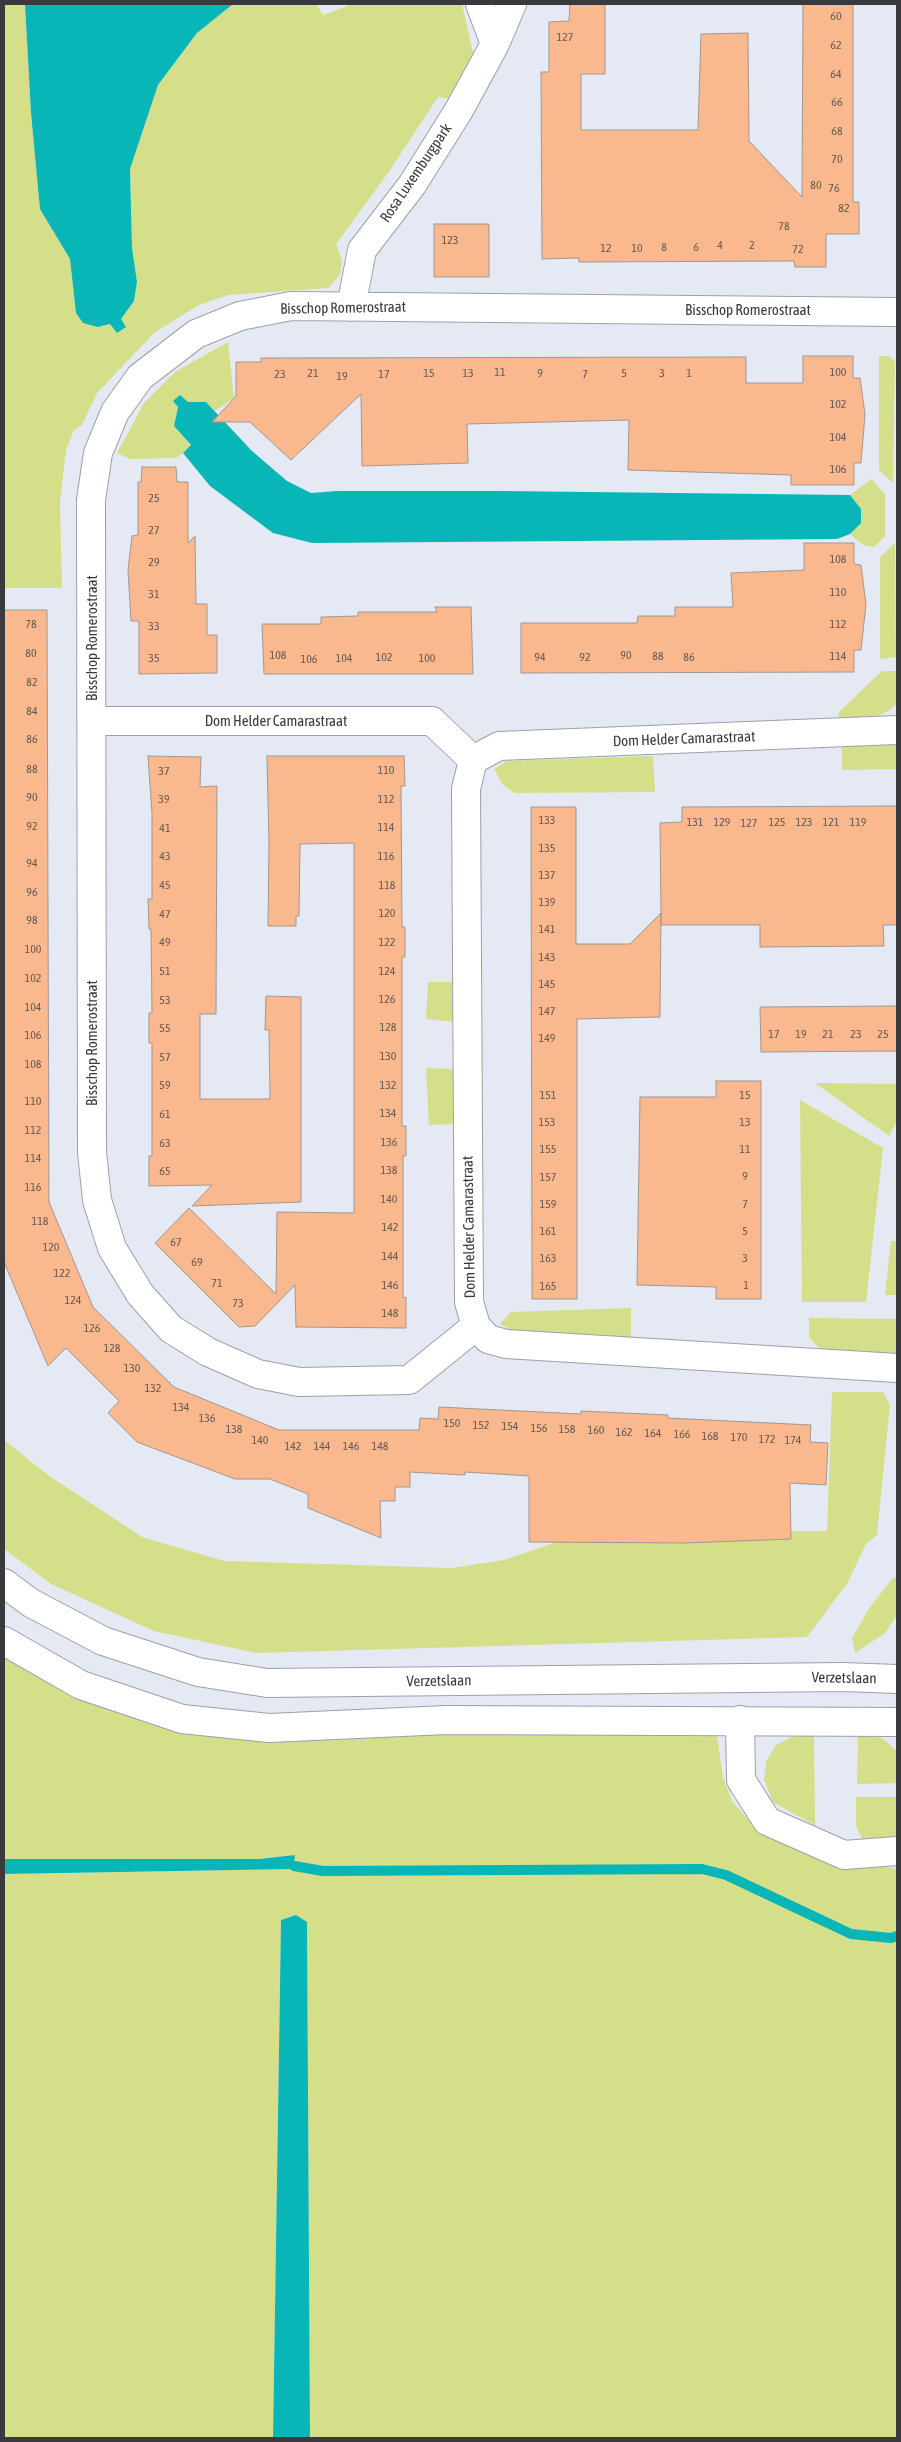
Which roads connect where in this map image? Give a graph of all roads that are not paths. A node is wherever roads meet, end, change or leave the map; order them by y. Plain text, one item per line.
1 (480, 4) edge
2 (512, 4) edge
3 (495, 44) junction
4 (351, 307) junction
5 (897, 312) edge
6 (92, 721) junction
7 (897, 730) edge
8 (473, 760) junction
9 (476, 1326) junction
10 (897, 1368) edge
11 (4, 1583) edge
12 (4, 1641) edge
13 (897, 1679) edge
14 (740, 1720) junction
15 (897, 1722) edge
16 (897, 1851) edge

1 - 3 street
2 - 3 street, Rosa Luxemburgpark
3 - 4 street, Rosa Luxemburgpark
4 - 5 street, Bisschop Romerostraat
4 - 6 street, Bisschop Romerostraat
6 - 8 street, Dom Helder Camarastraat
6 - 9 street, Bisschop Romerostraat
7 - 8 street, Dom Helder Camarastraat
8 - 9 street, Dom Helder Camarastraat
9 - 10 street
11 - 13 street, Verzetslaan
12 - 14 street
14 - 15 street
14 - 16 street

